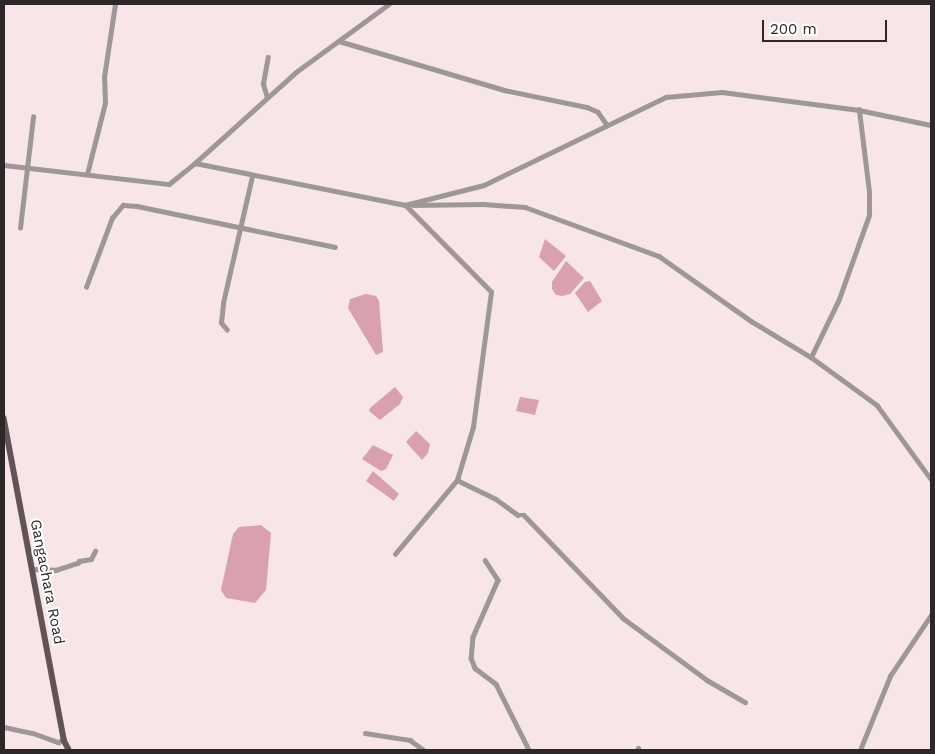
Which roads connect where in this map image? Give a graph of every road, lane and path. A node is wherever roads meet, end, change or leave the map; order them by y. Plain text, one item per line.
1 (115, 4) edge
2 (390, 4) edge
3 (339, 41) junction
4 (268, 57) dead end
5 (267, 98) junction
6 (858, 110) junction
7 (33, 117) dead end
8 (607, 125) junction
9 (931, 125) edge
10 (195, 164) junction
11 (4, 165) edge
12 (28, 168) junction
13 (87, 174) junction
14 (252, 176) junction
15 (405, 205) junction
16 (20, 228) dead end
17 (239, 228) junction
18 (335, 247) dead end
19 (86, 287) dead end
20 (228, 330) dead end
21 (811, 357) junction
22 (4, 418) edge
23 (931, 479) edge
24 (457, 480) junction
25 (94, 551) dead end
26 (395, 554) dead end
27 (485, 560) dead end
28 (32, 569) junction
29 (931, 614) edge
30 (745, 702) dead end
31 (4, 727) edge
32 (365, 733) dead end
33 (64, 740) junction
34 (68, 750) edge
35 (424, 750) edge
36 (529, 750) edge
37 (860, 750) edge

1 - 13 street
2 - 3 street
3 - 5 street
3 - 8 street
4 - 5 street
5 - 10 street
6 - 8 street
6 - 9 street
6 - 21 street
7 - 12 street
8 - 15 street
10 - 13 street
10 - 14 street
11 - 12 street
12 - 13 street
12 - 16 street
14 - 15 street
14 - 17 street
15 - 21 street
15 - 24 street
17 - 18 street
17 - 19 street
17 - 20 street
21 - 23 street
22 - 28 main road, Gangachara Road
24 - 26 street
24 - 30 street
25 - 28 street
27 - 36 street
28 - 33 main road, Gangachara Road
29 - 37 street
31 - 33 street
32 - 35 street
33 - 34 main road, Gangachara Road

